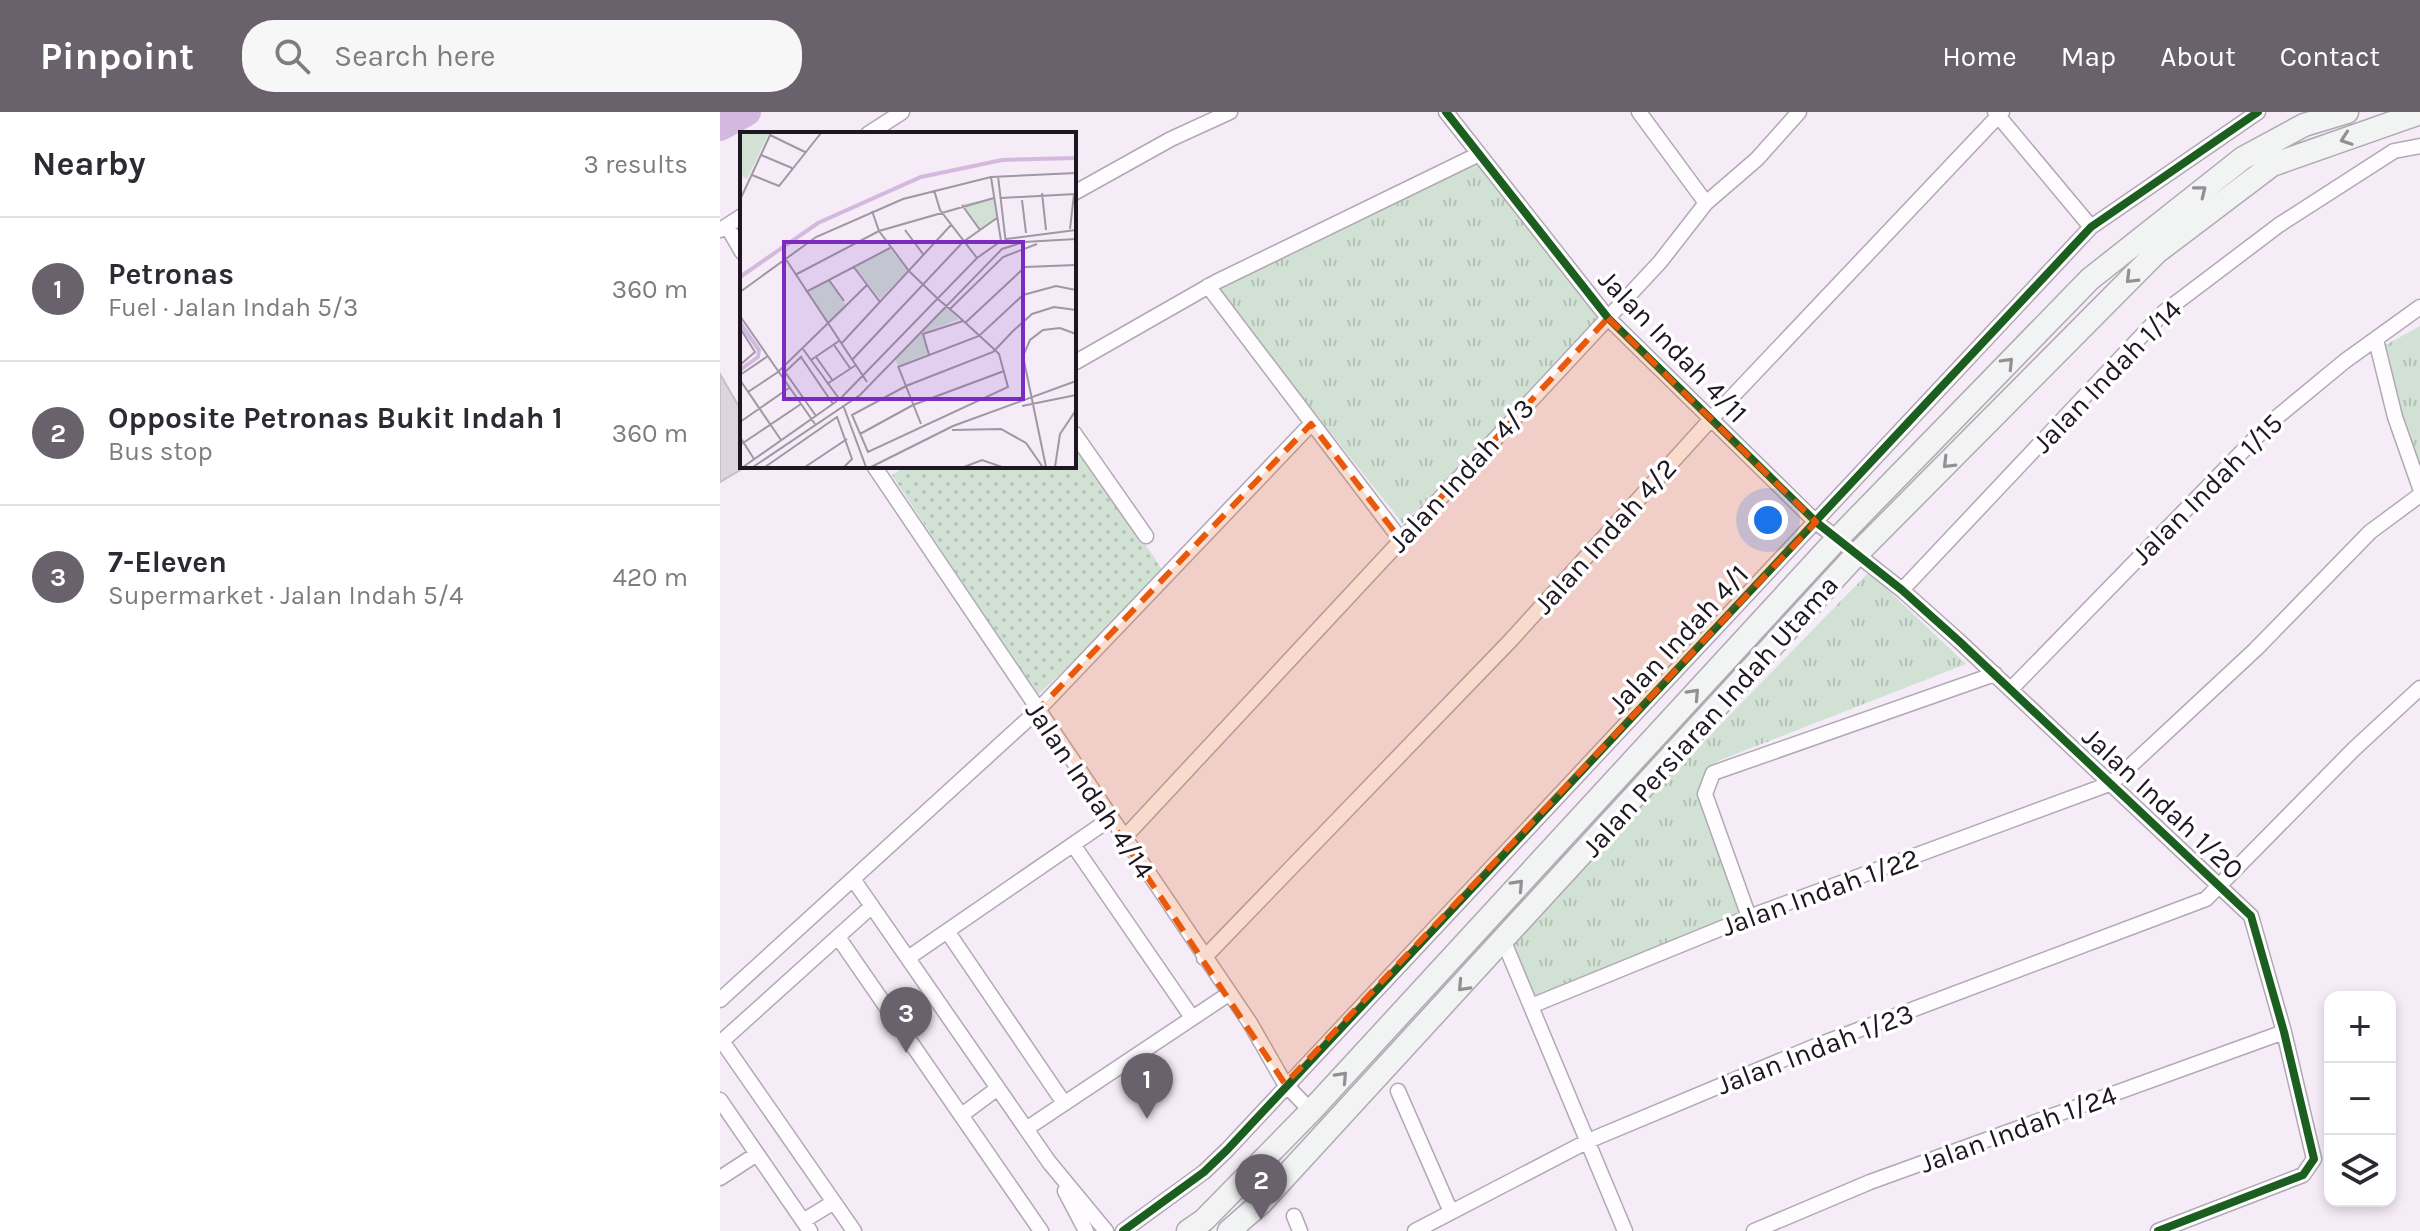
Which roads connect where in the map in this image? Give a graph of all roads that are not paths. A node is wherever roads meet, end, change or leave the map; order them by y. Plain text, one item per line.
1 (902, 112) edge
2 (1230, 112) edge
3 (1446, 112) edge
4 (1639, 112) edge
5 (1799, 112) edge
6 (2258, 112) edge
7 (2347, 112) edge
8 (1998, 113) edge
9 (2420, 113) edge
10 (2303, 119) edge
11 (871, 132) edge
12 (2420, 146) edge
13 (1477, 155) junction
14 (1076, 192) edge
15 (1706, 203) junction
16 (740, 217) edge
17 (2091, 227) junction
18 (723, 228) edge
19 (740, 249) edge
20 (1208, 286) junction
21 (2420, 307) edge
22 (1608, 318) junction
23 (2376, 340) junction
24 (1076, 362) edge
25 (1712, 418) junction
26 (1311, 424) junction
27 (1076, 436) edge
28 (879, 468) edge
29 (2420, 488) edge
30 (2420, 495) edge
31 (1816, 522) junction
32 (1146, 536) dead end
33 (1401, 540) junction
34 (1836, 540) junction
35 (1855, 556) junction
36 (1902, 590) junction
37 (1995, 674) junction
38 (2420, 688) edge
39 (2011, 689) junction
40 (1037, 711) junction
41 (2112, 783) junction
42 (1110, 819) junction
43 (1123, 839) junction
44 (1074, 846) junction
45 (853, 879) junction
46 (2221, 885) junction
47 (872, 906) junction
48 (1749, 917) junction
49 (947, 931) junction
50 (838, 937) junction
51 (1504, 942) junction
52 (908, 958) junction
53 (1204, 958) junction
54 (1230, 993) junction
55 (720, 1000) edge
56 (1531, 1006) junction
57 (1191, 1016) junction
58 (2284, 1032) junction
59 (721, 1042) edge
60 (1285, 1084) junction
61 (998, 1088) junction
62 (1398, 1091) dead end
63 (720, 1100) edge
64 (1064, 1103) junction
65 (1311, 1111) junction
66 (963, 1114) junction
67 (1026, 1129) junction
68 (1588, 1141) junction
69 (757, 1154) junction
70 (1049, 1162) junction
71 (720, 1178) edge
72 (834, 1202) junction
73 (1451, 1212) junction
74 (1294, 1216) dead end
75 (807, 1226) edge
76 (854, 1231) edge
77 (1041, 1231) edge
78 (1086, 1231) edge
79 (1106, 1231) edge
80 (1123, 1231) edge
81 (1188, 1231) edge
82 (1229, 1231) edge
83 (1300, 1231) edge
84 (1415, 1231) edge
85 (1625, 1231) edge
86 (1754, 1231) edge
87 (2158, 1231) edge

1 - 11 street
2 - 14 street
3 - 13 street, Jalan Indah 4/11
4 - 15 street
5 - 15 street, Jalan Indah 4/3
6 - 17 street, Jalan Indah 4/1
7 - 10 main road, Jalan Persiaran Indah Utama
8 - 17 street
8 - 25 street, Jalan Indah 4/2
9 -> 35 main road, Jalan Persiaran Indah Utama
34 -> 10 main road, Jalan Persiaran Indah Utama
12 - 36 street, Jalan Indah 1/14
13 - 20 street
13 - 22 street, Jalan Indah 4/11
15 - 22 street, Jalan Indah 4/3
16 - 18 street
17 - 31 street, Jalan Indah 4/1
18 - 19 street
20 - 24 street
20 - 26 street
21 - 23 street, Jalan Indah 1/15
22 - 25 street, Jalan Indah 4/11
22 - 33 street, Jalan Indah 4/3
23 - 29 street
23 - 39 street, Jalan Indah 1/15
25 - 31 street, Jalan Indah 4/11
25 - 53 street, Jalan Indah 4/2
26 - 33 street
26 - 40 street
27 - 32 street
28 - 40 street, Jalan Indah 4/14
30 - 41 street
31 - 34 street, Jalan Indah 4/11
31 - 60 street, Jalan Indah 4/1
33 - 43 street, Jalan Indah 4/3
34 - 35 street, Jalan Indah 4/11
65 -> 34 main road, Jalan Persiaran Indah Utama
35 - 36 street, Jalan Indah 1/20
35 - 51 main road, Jalan Persiaran Indah Utama
36 - 37 street, Jalan Indah 1/20
37 - 39 street, Jalan Indah 1/20
37 - 48 street
38 - 46 street, Jalan Indah 1/23
39 - 41 street, Jalan Indah 1/20
40 - 42 street, Jalan Indah 4/14
40 - 45 street
41 - 46 street, Jalan Indah 1/20
41 - 48 street, Jalan Indah 1/22
42 - 43 street, Jalan Indah 4/14
42 - 44 street
43 - 53 street, Jalan Indah 4/14
44 - 49 street
44 - 57 street
45 - 47 street
45 - 55 street
46 - 58 street, Jalan Indah 1/20
46 - 68 street, Jalan Indah 1/23
47 - 50 street
47 - 52 street
48 - 56 street, Jalan Indah 1/22
49 - 52 street
49 - 64 street
50 - 59 street
50 - 66 street
51 - 56 street
51 -> 82 main road, Jalan Persiaran Indah Utama
52 - 61 street
53 - 54 street, Jalan Indah 4/14
54 - 57 street
54 - 60 street, Jalan Indah 4/14
56 - 68 street
57 - 64 street
58 - 86 street, Jalan Indah 1/24
58 - 87 street, Jalan Indah 1/20
59 - 72 street
60 - 65 street, Jalan Indah 4/14
60 - 80 street, Jalan Indah 4/1
61 - 66 street
61 - 67 street
62 - 73 street
63 - 69 street
64 - 67 street
65 - 81 main road, Jalan Persiaran Indah Utama
66 - 77 street
67 - 70 street
68 - 73 street, Jalan Indah 1/23
68 - 85 street
69 - 71 street
69 - 75 street
70 - 78 street
70 - 79 street
72 - 75 street
72 - 76 street
73 - 84 street, Jalan Indah 1/23
74 - 83 street

